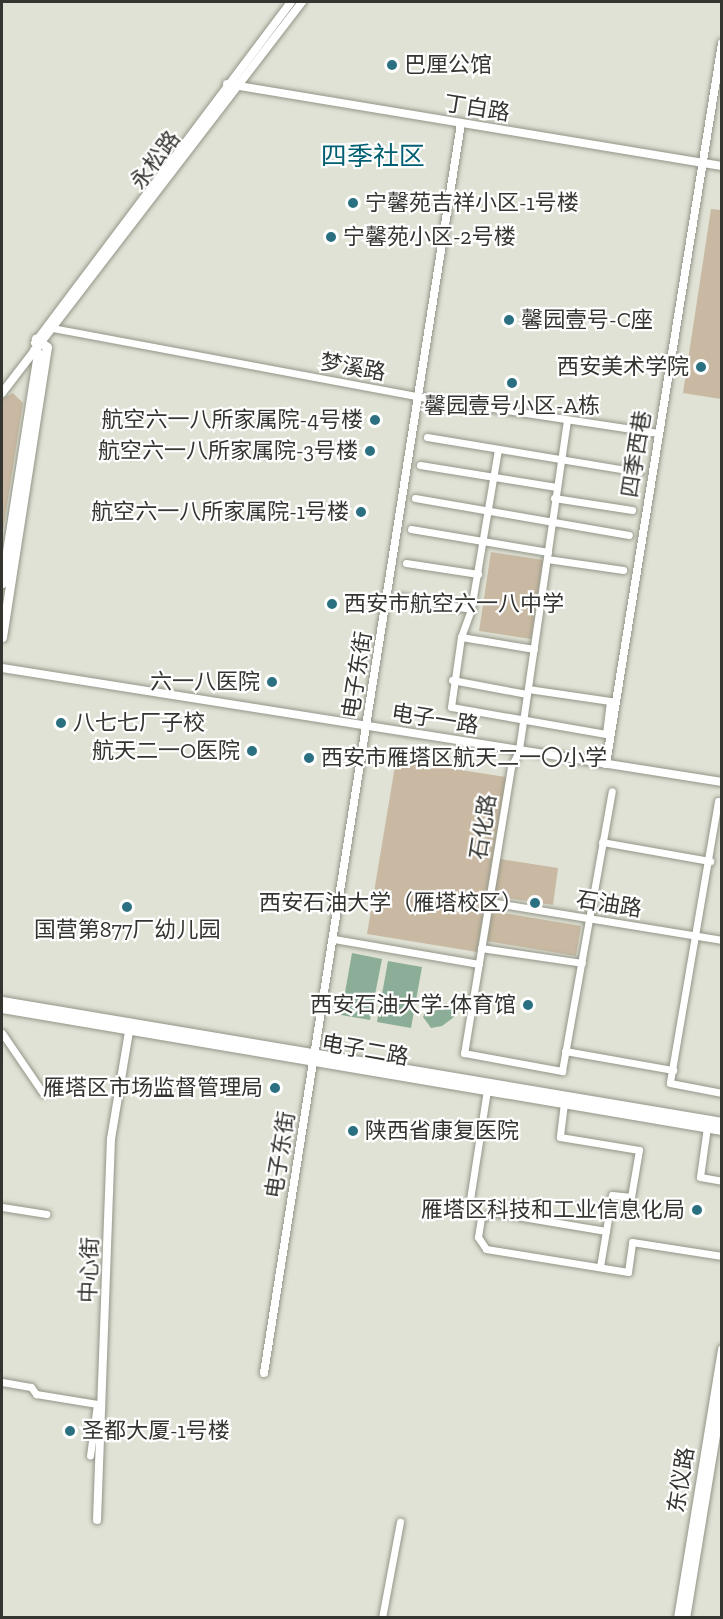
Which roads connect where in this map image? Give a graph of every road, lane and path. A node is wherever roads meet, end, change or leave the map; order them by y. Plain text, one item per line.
1 (291, 2) edge
2 (302, 2) edge
3 (722, 43) edge
4 (231, 85) junction
5 (461, 124) junction
6 (702, 163) junction
7 (722, 166) edge
8 (48, 328) junction
9 (37, 344) junction
10 (2, 393) edge
11 (420, 397) junction
12 (567, 420) junction
13 (658, 433) junction
14 (427, 437) dead end
15 (498, 449) junction
16 (561, 459) junction
17 (420, 465) dead end
18 (639, 472) dead end
19 (494, 477) junction
20 (556, 487) junction
21 (415, 498) dead end
22 (554, 498) junction
23 (488, 510) junction
24 (632, 510) dead end
25 (552, 522) junction
26 (411, 529) dead end
27 (629, 535) dead end
28 (482, 542) junction
29 (548, 555) junction
30 (406, 563) dead end
31 (623, 570) dead end
32 (478, 574) junction
33 (2, 583) edge
34 (400, 597) dead end
35 (471, 609) junction
36 (2, 637) edge
37 (461, 637) junction
38 (534, 649) junction
39 (2, 668) edge
40 (452, 680) junction
41 (528, 692) junction
42 (523, 719) junction
43 (367, 727) junction
44 (519, 751) junction
45 (606, 764) junction
46 (722, 782) edge
47 (612, 791) dead end
48 (718, 801) dead end
49 (602, 842) junction
50 (710, 861) junction
51 (490, 902) junction
52 (589, 919) junction
53 (697, 936) junction
54 (334, 939) junction
55 (722, 940) edge
56 (481, 948) junction
57 (582, 963) junction
58 (479, 964) junction
59 (2, 1001) edge
60 (2, 1008) edge
61 (130, 1026) junction
62 (2, 1033) edge
63 (565, 1051) junction
64 (314, 1057) junction
65 (673, 1070) junction
66 (487, 1090) junction
67 (43, 1093) dead end
68 (722, 1093) edge
69 (564, 1103) junction
70 (722, 1122) edge
71 (707, 1127) junction
72 (722, 1130) edge
73 (722, 1180) edge
74 (469, 1206) dead end
75 (2, 1207) edge
76 (46, 1214) dead end
77 (606, 1231) junction
78 (722, 1256) edge
79 (600, 1267) junction
80 (722, 1349) edge
81 (264, 1373) dead end
82 (2, 1382) edge
83 (722, 1391) edge
84 (90, 1456) dead end
85 (97, 1520) dead end
86 (400, 1522) dead end
87 (382, 1617) edge
88 (678, 1617) edge
89 (685, 1617) edge

1 - 4 street, 永松路
2 - 4 street, 永松路
3 - 6 street, 四季西巷
4 - 5 street, 丁白路
4 - 8 street, 永松路
5 - 6 street, 丁白路
5 - 11 street, 电子东街
6 - 7 street, 丁白路
6 - 13 street, 四季西巷
8 - 9 street, 永松路
8 - 11 street, 梦溪路
9 - 10 street, 永松路
9 - 33 main road
9 - 36 main road
11 - 12 street, 梦溪路
11 - 43 street, 电子东街
12 - 13 street, 梦溪路
12 - 16 street, 石化路
13 - 45 street, 四季西巷
14 - 15 street
15 - 16 street
15 - 19 street
16 - 18 street
16 - 20 street, 石化路
17 - 19 street
19 - 20 street
19 - 23 street
20 - 22 street, 石化路
21 - 23 street
22 - 24 street
22 - 25 street, 石化路
23 - 25 street
23 - 28 street
25 - 27 street
25 - 29 street, 石化路
26 - 28 street
28 - 29 street
28 - 32 street
29 - 31 street
29 - 38 street, 石化路
30 - 32 street
32 - 35 street
34 - 35 street
35 - 37 street
37 - 38 street
37 - 40 street
38 - 41 street, 石化路
39 - 43 street, 电子一路
40 - 41 street
40 - 42 street
41 - 42 street, 石化路
41 - 42 street
42 - 44 street, 石化路
43 - 44 street, 电子一路
43 - 54 street, 电子东街
44 - 45 street, 电子一路
44 - 51 street, 石化路
45 - 46 street, 电子一路
47 - 49 street
48 - 50 street
49 - 50 street
49 - 52 street
50 - 53 street
51 - 52 street, 石油路
51 - 56 street, 石化路
52 - 53 street, 石油路
52 - 57 street
53 - 55 street, 石油路
53 - 65 street
54 - 58 street
54 - 64 street, 电子东街
56 - 57 street
56 - 58 street, 石化路
57 - 63 street
58 - 63 street, 石化路
59 - 61 main road, 电子二路
60 - 61 main road, 电子二路
61 - 64 main road, 电子二路
61 - 85 street, 中心街
62 - 67 street
63 - 65 street
64 - 66 main road, 电子二路
64 - 70 main road, 电子二路
64 - 81 street, 电子东街
65 - 68 street
66 - 69 main road, 电子二路
66 - 74 street
69 - 71 main road, 电子二路
69 - 77 street
71 - 72 main road, 电子二路
71 - 73 street
75 - 76 street
77 - 79 street
77 - 79 street
78 - 79 street
80 - 88 main road, 东仪路
82 - 84 street
83 - 89 main road, 东仪路
86 - 87 street

